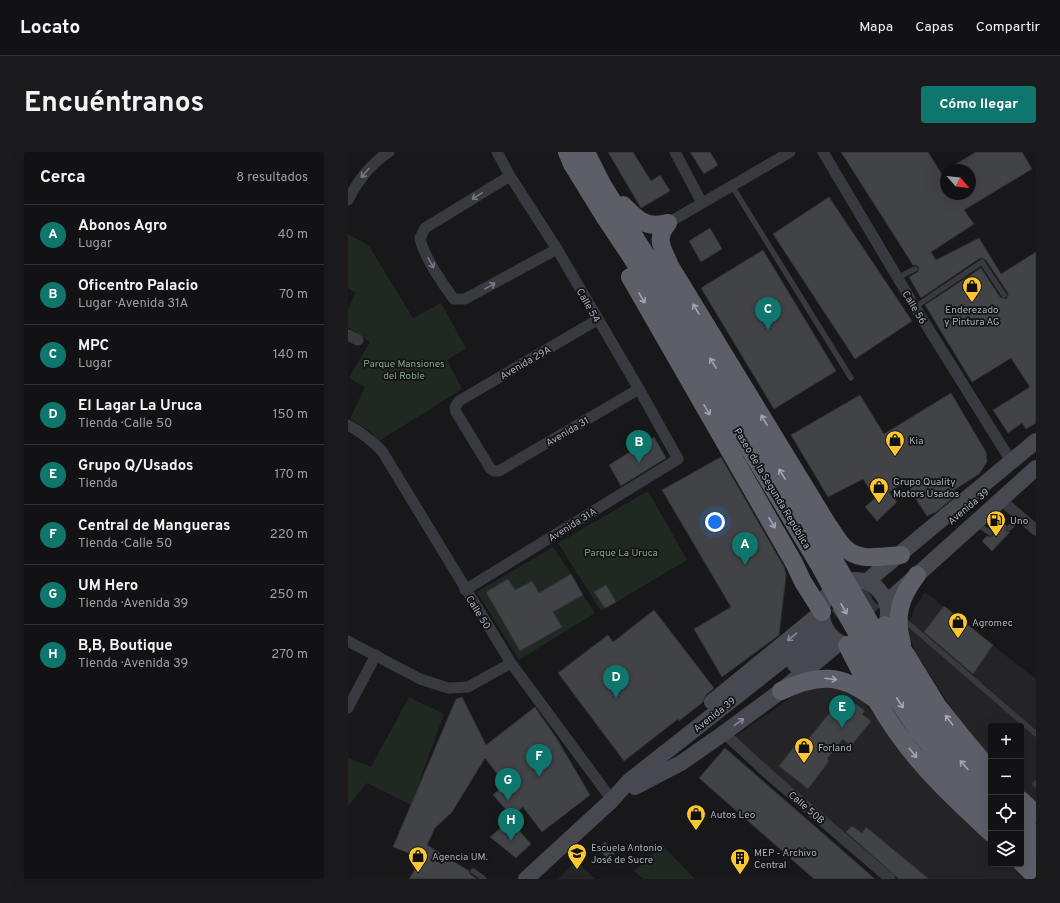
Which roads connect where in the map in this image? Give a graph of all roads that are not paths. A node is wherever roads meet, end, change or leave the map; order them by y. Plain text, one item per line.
1 (388, 152) edge
2 (497, 152) edge
3 (586, 152) edge
4 (675, 152) edge
5 (790, 152) edge
6 (823, 152) edge
7 (569, 158) edge
8 (510, 176) junction
9 (602, 184) junction
10 (732, 186) junction
11 (348, 200) edge
12 (702, 203) junction
13 (620, 211) junction
14 (668, 223) junction
15 (557, 249) junction
16 (670, 266) junction
17 (915, 269) dead end
18 (897, 278) junction
19 (1004, 295) dead end
20 (915, 307) junction
21 (597, 320) junction
22 (851, 378) dead end
23 (639, 389) junction
24 (348, 425) edge
25 (1036, 440) edge
26 (1036, 448) edge
27 (1036, 458) edge
28 (678, 459) joint
29 (1011, 461) junction
30 (1036, 468) edge
31 (494, 471) joint
32 (1001, 500) junction
33 (1020, 517) junction
34 (976, 522) junction
35 (828, 525) junction
36 (1009, 528) dead end
37 (1036, 530) edge
38 (990, 533) dead end
39 (901, 554) junction
40 (825, 559) junction
41 (917, 575) joint
42 (465, 590) junction
43 (880, 596) junction
44 (822, 612) junction
45 (832, 640) junction
46 (348, 641) edge
47 (376, 655) junction
48 (511, 663) junction
49 (892, 663) junction
50 (781, 691) junction
51 (874, 698) junction
52 (348, 708) edge
53 (724, 733) junction
54 (1036, 734) edge
55 (988, 767) edge
56 (632, 784) junction
57 (988, 790) edge
58 (612, 800) junction
59 (1024, 803) edge
60 (988, 811) edge
61 (1036, 814) edge
62 (1024, 825) edge
63 (989, 831) edge
64 (1036, 836) edge
65 (1024, 845) edge
66 (1036, 857) edge
67 (1024, 865) edge
68 (473, 871) dead end
69 (1036, 877) edge
70 (484, 879) edge
71 (526, 879) edge
72 (890, 879) edge

1 -> 11 street
2 - 8 street, Calle 54
3 - 9 highway, Paseo de la Segunda República
4 - 12 street
5 - 10 street
6 - 18 street, Calle 56
7 - 40 highway, Paseo de la Segunda República
7 -> 44 highway
8 - 15 street, Calle 54
8 -> 15 street
9 - 13 highway, Paseo de la Segunda República
9 - 14 highway
10 - 12 street
10 - 22 lane
12 - 14 street
13 - 16 highway
40 -> 13 highway, Paseo de la Segunda República
14 - 16 highway
15 - 21 street, Calle 54
35 -> 16 highway
17 - 18 lane
18 - 20 street, Calle 56
19 - 20 lane
20 - 29 street, Calle 56
21 - 23 street, Calle 54
21 - 31 street, Avenida 29A
23 - 28 street, Calle 54
23 - 31 street, Avenida 31
24 - 42 street, Calle 50
25 - 29 main road
26 - 43 main road, Avenida 39
27 - 43 main road, Avenida 39
28 - 42 street, Avenida 31A
29 - 39 main road
30 - 32 main road
32 - 33 street
32 - 34 main road
33 - 36 lane
33 - 37 street
34 - 38 lane
34 - 41 main road
35 - 39 highway
35 - 43 highway
39 - 43 main road
40 - 49 highway, Paseo de la Segunda República
41 - 43 highway
42 - 48 street, Calle 50
43 - 44 main road
43 - 45 main road
43 - 49 highway
43 - 54 lane
44 - 45 main road
44 -> 56 main road
45 - 50 main road
45 - 51 highway
45 - 56 main road, Avenida 39
46 - 47 street
47 - 48 street
47 - 52 street
48 - 58 street, Calle 50
55 -> 49 highway
57 -> 49 highway, Paseo de la Segunda República
49 -> 60 highway, Paseo de la Segunda República
50 -> 51 highway
53 -> 50 main road
51 -> 63 highway
53 - 56 main road
53 - 72 street, Calle 50B
56 - 58 main road, Avenida 39
58 - 71 main road, Avenida 39
59 - 61 highway
62 - 64 highway
65 - 66 highway
67 - 69 highway
68 - 70 lane

